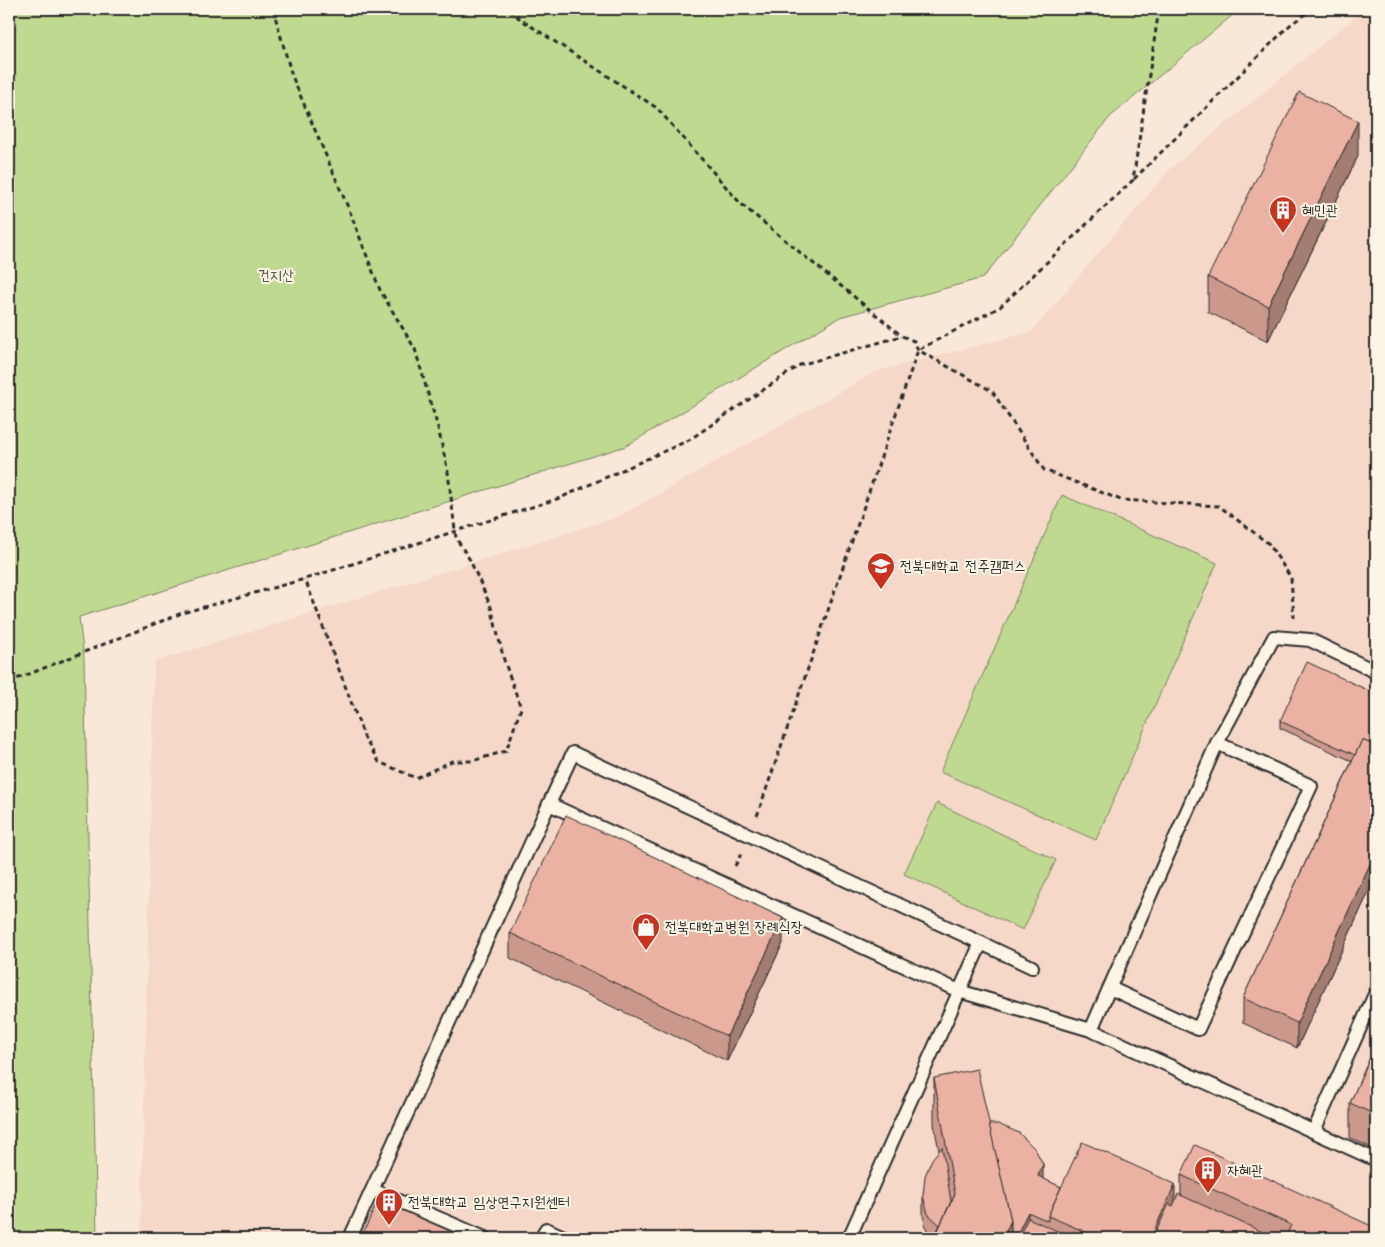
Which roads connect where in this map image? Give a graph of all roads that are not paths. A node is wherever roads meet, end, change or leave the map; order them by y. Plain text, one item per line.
1 (1376, 672) edge
2 (1217, 743) junction
3 (549, 804) junction
4 (981, 944) junction
5 (1032, 968) dead end
6 (1110, 988) junction
7 (959, 991) junction
8 (1376, 992) edge
9 (1091, 1030) junction
10 (1314, 1131) junction
11 (1376, 1160) edge
12 (373, 1190) junction
13 (350, 1238) edge
14 (485, 1238) edge
15 (542, 1238) edge
16 (566, 1238) edge
17 (849, 1238) edge

1 - 2 lane
2 - 6 lane
2 - 6 lane
3 - 4 lane
3 - 7 lane
3 - 12 lane
4 - 5 lane
4 - 7 lane
6 - 9 lane
7 - 9 lane
7 - 17 lane
8 - 10 lane
9 - 10 lane
10 - 11 lane
12 - 13 lane
12 - 14 lane
15 - 16 lane

